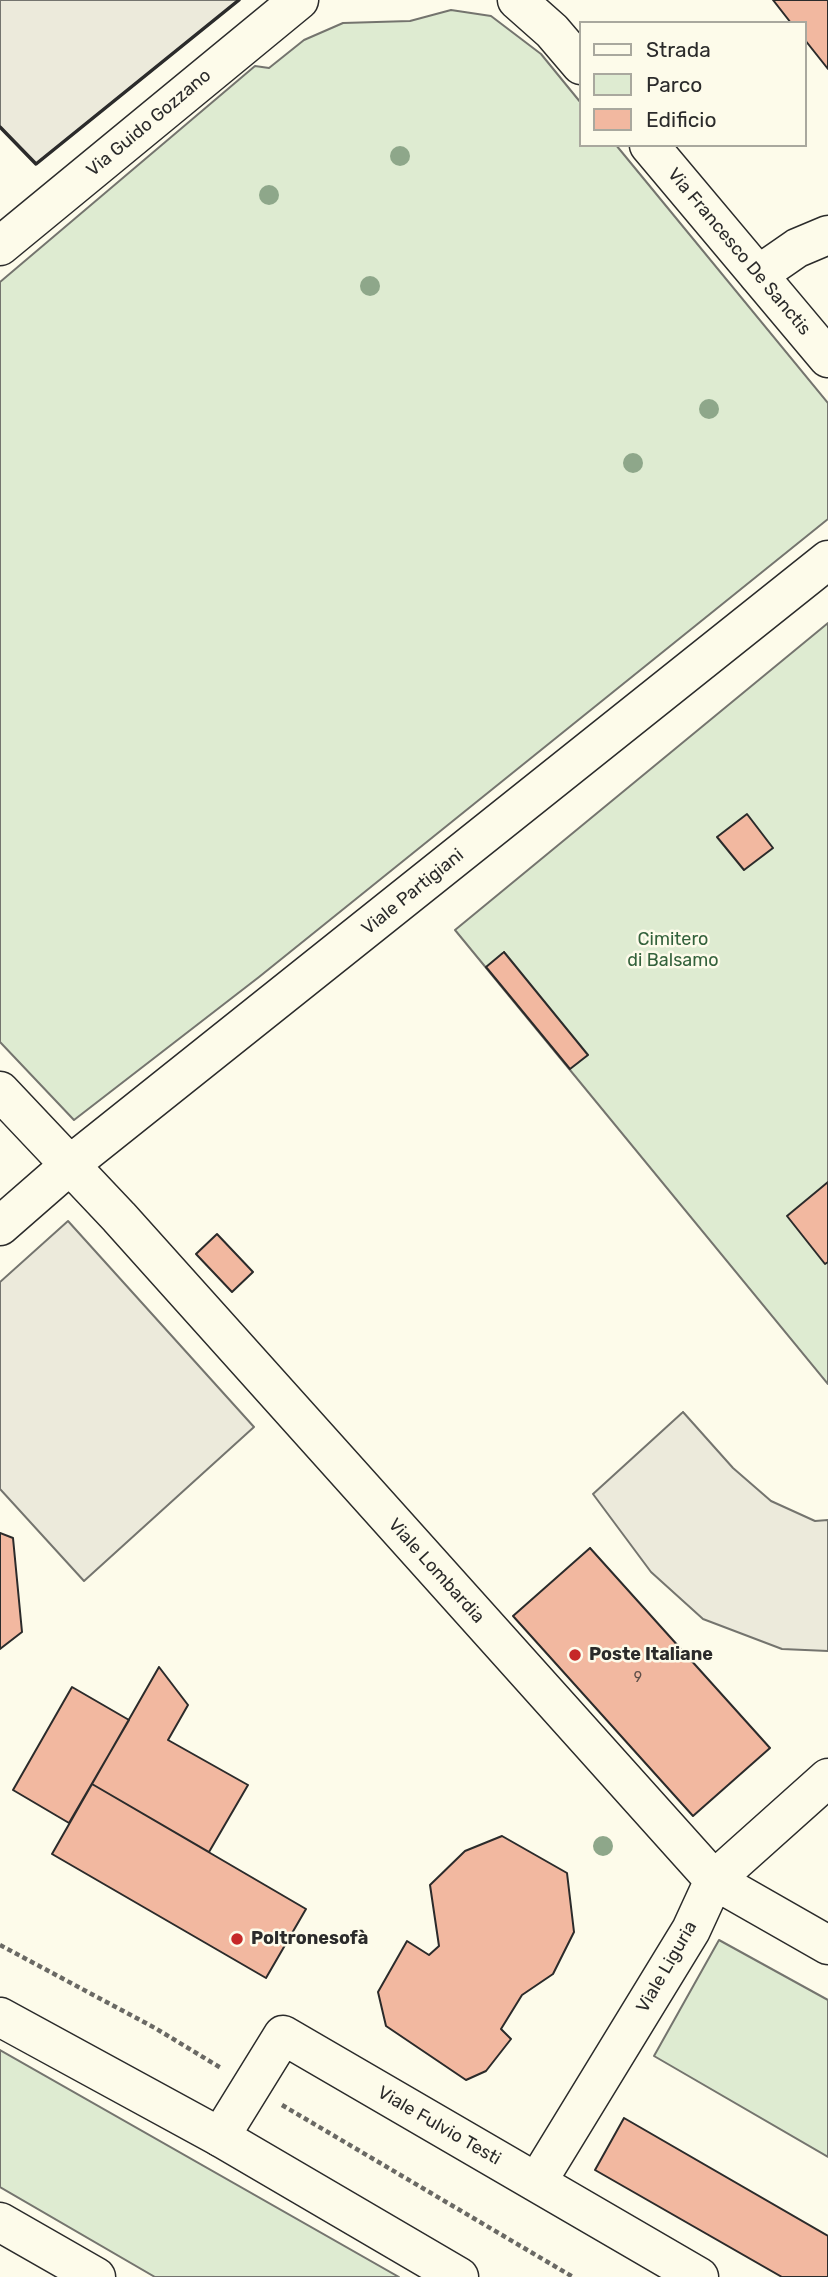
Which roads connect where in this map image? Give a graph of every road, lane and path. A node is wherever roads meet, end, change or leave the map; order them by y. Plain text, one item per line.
1 (299, 0) edge
2 (517, 0) edge
3 (580, 64) edge
4 (651, 147) edge
5 (828, 235) edge
6 (0, 246) edge
7 (758, 275) junction
8 (828, 358) edge
9 (828, 560) edge
10 (0, 1091) edge
11 (71, 1164) junction
12 (0, 1226) edge
13 (828, 1778) edge
14 (713, 1880) junction
15 (0, 1945) edge
16 (828, 1945) edge
17 (0, 2017) edge
18 (252, 2087) junction
19 (220, 2137) junction
20 (537, 2182) junction
21 (0, 2222) edge
22 (96, 2277) edge
23 (459, 2277) edge
24 (573, 2277) edge
25 (699, 2277) edge

1 - 6 main road, Via Guido Gozzano
2 - 3 main road
4 - 7 main road, Via Francesco De Sanctis
5 - 7 main road
7 - 8 main road, Via Francesco De Sanctis
9 - 11 main road, Viale Partigiani
10 - 11 main road, Viale Lombardia
11 - 12 main road, Viale Partigiani
11 - 14 main road, Viale Lombardia
13 - 14 main road, Viale Liguria
14 - 16 main road, Viale Lombardia
14 - 20 main road, Viale Liguria
15 - 18 path
17 - 19 main road
18 - 19 main road, Viale Fulvio Testi
18 - 20 main road, Viale Fulvio Testi
18 - 24 path
19 - 23 main road
20 - 25 main road, Viale Fulvio Testi
21 - 22 main road

